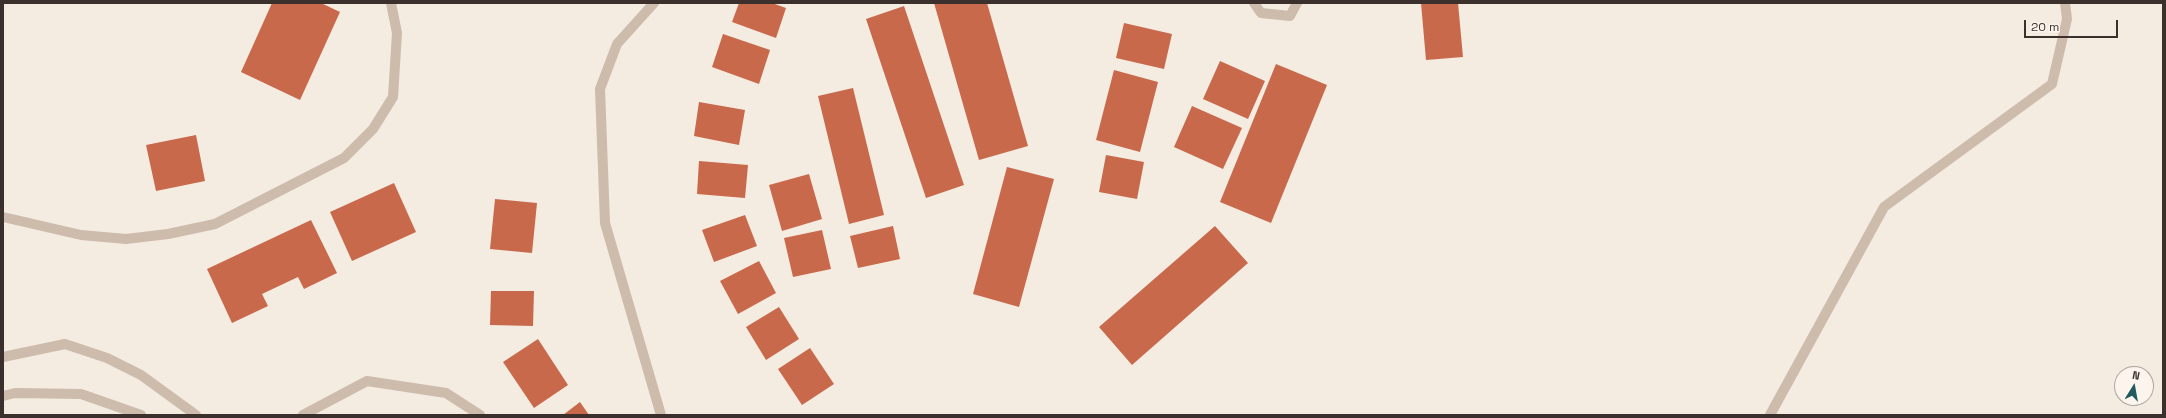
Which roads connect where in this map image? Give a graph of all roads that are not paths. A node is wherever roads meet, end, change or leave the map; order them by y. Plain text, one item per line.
1 (391, 3) edge
2 (654, 3) edge
3 (1254, 3) edge
4 (1297, 3) edge
5 (2065, 3) edge
6 (3, 217) edge
7 (3, 357) edge
8 (3, 396) edge
9 (141, 415) edge
10 (196, 415) edge
11 (303, 415) edge
12 (480, 415) edge
13 (661, 415) edge
14 (1770, 415) edge

1 - 6 street
2 - 13 street
3 - 4 street
5 - 14 street
7 - 10 street
8 - 9 street
11 - 12 street

